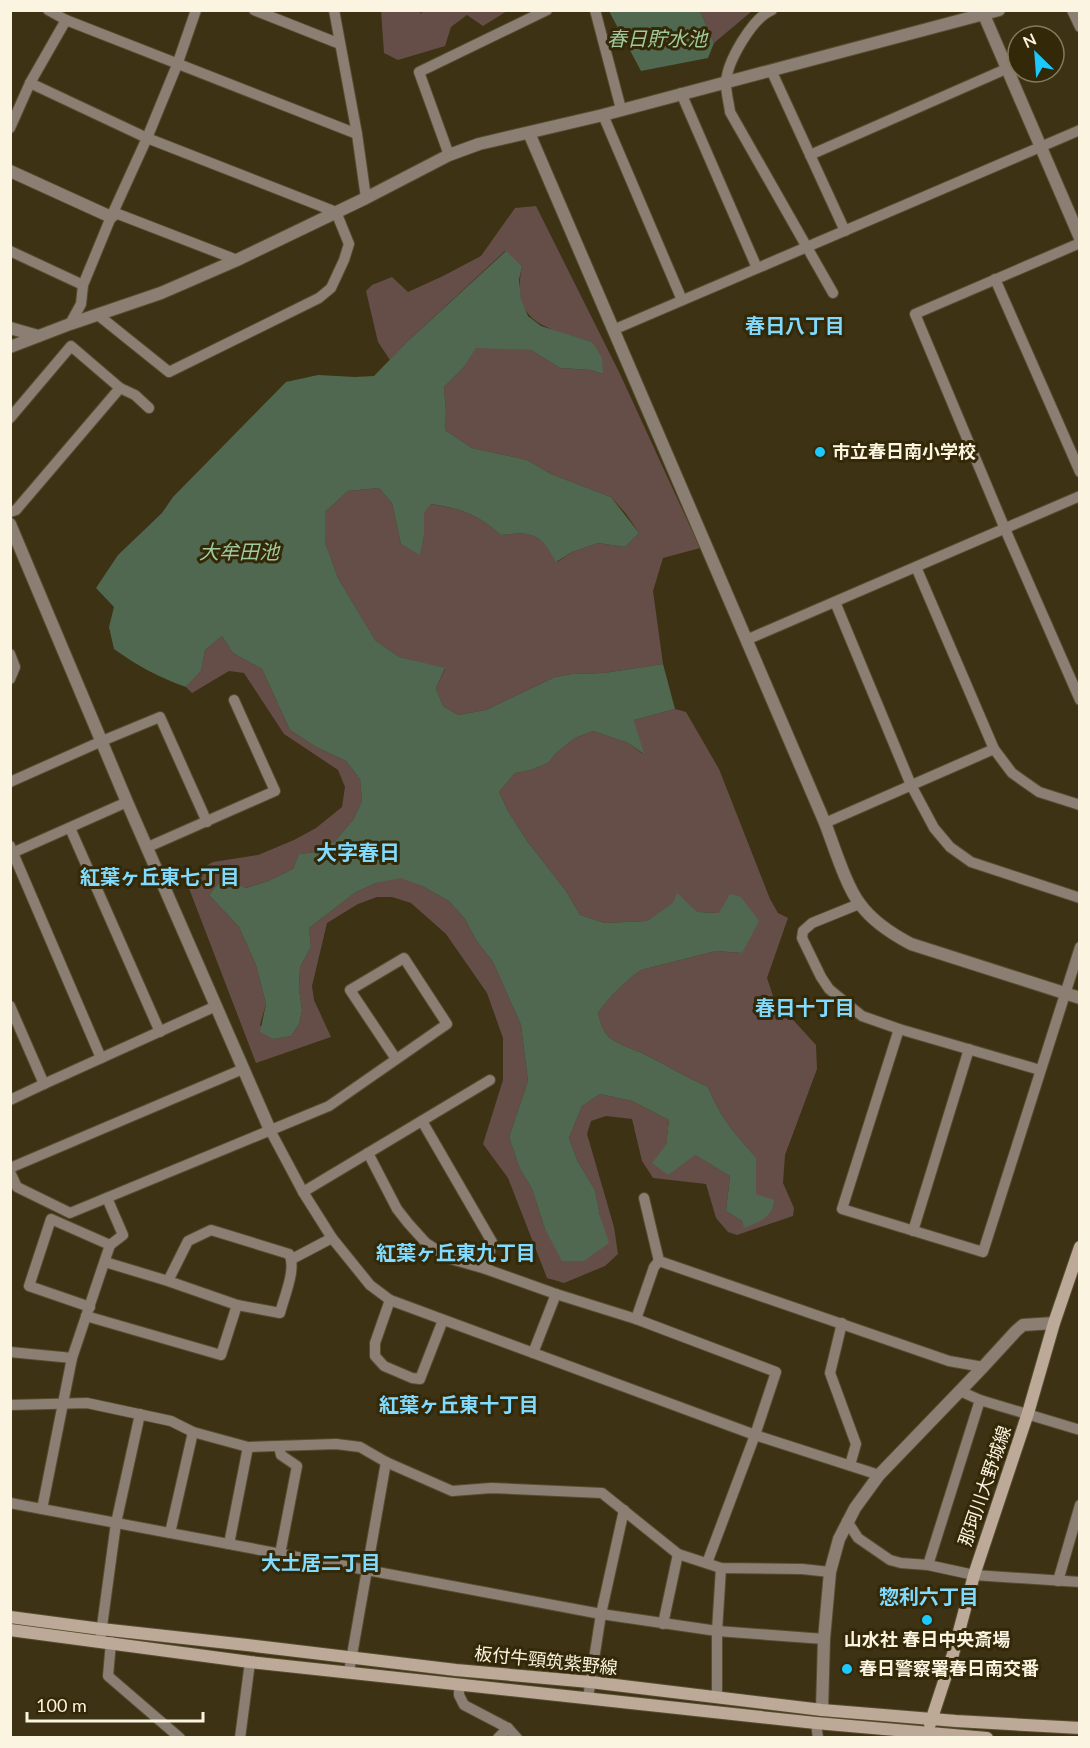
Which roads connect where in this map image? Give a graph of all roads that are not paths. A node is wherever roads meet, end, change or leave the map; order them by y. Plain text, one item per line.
1 (48, 10) edge
2 (196, 10) edge
3 (254, 10) edge
4 (334, 10) edge
5 (547, 10) edge
6 (595, 10) edge
7 (772, 10) edge
8 (999, 10) edge
9 (1072, 10) edge
10 (981, 13) edge
11 (66, 20) junction
12 (1080, 27) edge
13 (340, 44) junction
14 (177, 65) junction
15 (1006, 69) joint
16 (771, 70) junction
17 (30, 83) junction
18 (726, 83) junction
19 (1013, 84) edge
20 (681, 93) junction
21 (621, 109) junction
22 (603, 115) junction
23 (10, 128) edge
24 (1080, 130) edge
25 (529, 133) junction
26 (357, 134) junction
27 (147, 138) junction
28 (1040, 147) junction
29 (449, 155) junction
30 (810, 155) junction
31 (10, 171) edge
32 (366, 198) junction
33 (336, 212) junction
34 (111, 217) junction
35 (844, 231) junction
36 (1080, 238) edge
37 (1080, 243) edge
38 (808, 246) junction
39 (10, 251) edge
40 (237, 260) junction
41 (757, 268) junction
42 (995, 279) junction
43 (83, 285) junction
44 (833, 293) dead end
45 (682, 300) junction
46 (98, 315) junction
47 (70, 324) junction
48 (10, 328) edge
49 (613, 330) junction
50 (38, 336) junction
51 (10, 347) edge
52 (120, 388) junction
53 (149, 408) dead end
54 (10, 418) edge
55 (1080, 472) edge
56 (1080, 496) edge
57 (10, 512) edge
58 (10, 524) edge
59 (1005, 529) junction
60 (14, 546) edge
61 (916, 567) junction
62 (835, 602) junction
63 (746, 640) junction
64 (10, 654) edge
65 (10, 679) edge
66 (234, 700) dead end
67 (1080, 700) edge
68 (102, 741) junction
69 (994, 749) junction
70 (10, 782) edge
71 (911, 785) junction
72 (128, 802) junction
73 (1080, 805) edge
74 (207, 822) junction
75 (825, 823) junction
76 (70, 828) junction
77 (148, 847) junction
78 (11, 851) edge
79 (1080, 898) edge
80 (859, 904) junction
81 (1080, 947) edge
82 (1066, 994) junction
83 (1080, 998) edge
84 (10, 1006) edge
85 (216, 1006) junction
86 (899, 1029) junction
87 (160, 1032) junction
88 (969, 1049) junction
89 (101, 1058) junction
90 (396, 1059) junction
91 (243, 1069) junction
92 (1040, 1070) junction
93 (490, 1080) dead end
94 (44, 1084) junction
95 (10, 1100) edge
96 (422, 1120) junction
97 (270, 1130) junction
98 (368, 1153) junction
99 (10, 1170) edge
100 (303, 1192) junction
101 (107, 1198) junction
102 (644, 1198) dead end
103 (913, 1231) junction
104 (332, 1238) junction
105 (110, 1245) junction
106 (1080, 1247) edge
107 (292, 1259) junction
108 (659, 1261) junction
109 (105, 1262) junction
110 (486, 1269) junction
111 (1075, 1271) edge
112 (168, 1281) junction
113 (556, 1294) junction
114 (390, 1300) junction
115 (237, 1305) junction
116 (88, 1311) junction
117 (636, 1319) junction
118 (443, 1320) junction
119 (842, 1323) junction
120 (1054, 1323) junction
121 (10, 1352) edge
122 (533, 1353) junction
123 (72, 1358) junction
124 (983, 1367) junction
125 (960, 1391) junction
126 (980, 1400) junction
127 (62, 1403) junction
128 (10, 1404) edge
129 (1028, 1413) junction
130 (140, 1414) junction
131 (1080, 1430) edge
132 (193, 1432) junction
133 (755, 1436) junction
134 (248, 1447) junction
135 (279, 1447) junction
136 (386, 1462) junction
137 (850, 1466) junction
138 (879, 1475) junction
139 (10, 1503) edge
140 (1080, 1505) edge
141 (42, 1509) junction
142 (624, 1510) junction
143 (848, 1521) junction
144 (116, 1523) junction
145 (170, 1533) junction
146 (229, 1544) junction
147 (280, 1554) junction
148 (678, 1554) junction
149 (707, 1563) junction
150 (928, 1565) junction
151 (721, 1568) junction
152 (367, 1570) junction
153 (830, 1572) junction
154 (974, 1575) junction
155 (1058, 1581) junction
156 (1080, 1582) edge
157 (601, 1614) junction
158 (10, 1617) edge
159 (663, 1624) junction
160 (10, 1630) edge
161 (717, 1631) junction
162 (104, 1638) junction
163 (824, 1639) junction
164 (351, 1657) junction
165 (250, 1662) junction
166 (349, 1672) junction
167 (591, 1682) junction
168 (459, 1684) junction
169 (717, 1697) junction
170 (588, 1698) junction
171 (822, 1710) junction
172 (932, 1718) junction
173 (816, 1722) junction
174 (508, 1728) junction
175 (1080, 1728) edge
176 (174, 1735) edge
177 (927, 1735) edge
178 (240, 1737) edge
179 (498, 1737) edge
180 (517, 1737) edge
181 (818, 1737) edge
182 (987, 1737) edge

1 - 11 street
2 - 14 street
3 - 13 street
4 - 13 street
5 - 29 street
6 - 21 street
7 - 18 street
8 - 10 street
9 - 12 street
10 - 15 street
10 - 16 street
11 - 14 street
11 - 17 street
13 - 26 street
14 - 26 street
14 - 27 street
15 - 30 street
16 - 18 street
16 - 30 street
17 - 23 street
17 - 27 street
18 - 20 street
18 - 38 street
19 - 28 street
20 - 21 street
20 - 41 street
21 - 22 street
22 - 25 street
22 - 45 street
24 - 28 street
25 - 29 street
25 - 49 street
26 - 32 street
27 - 33 street
27 - 34 street
28 - 35 street
28 - 36 street
29 - 32 street
30 - 35 street
31 - 34 street
32 - 33 street
33 - 40 street
33 - 46 street
34 - 40 street
34 - 43 street
35 - 38 street
37 - 42 street
38 - 41 street
38 - 44 street
39 - 43 street
40 - 46 street
41 - 45 street
42 - 55 street
42 - 59 street
43 - 47 street
45 - 49 street
46 - 47 street
47 - 50 street
48 - 50 street
49 - 63 street
50 - 51 street
52 - 53 street
52 - 54 street
52 - 57 street
56 - 59 street
58 - 60 street
59 - 61 street
59 - 67 street
60 - 68 street
61 - 62 street
61 - 69 street
62 - 63 street
62 - 71 street
63 - 75 street
64 - 65 street
66 - 74 street
68 - 70 street
68 - 72 street
68 - 74 street
69 - 71 street
69 - 73 street
71 - 75 street
71 - 79 street
72 - 76 street
72 - 77 street
74 - 77 street
75 - 80 street
76 - 78 street
76 - 87 street
77 - 85 street
78 - 89 street
80 - 82 street
80 - 86 street
81 - 82 street
82 - 83 street
82 - 92 street
84 - 94 street
85 - 87 street
85 - 91 street
86 - 88 street
86 - 103 street
87 - 89 street
88 - 92 street
88 - 103 street
89 - 94 street
90 - 90 street
90 - 97 street
91 - 97 street
91 - 99 street
92 - 103 street
93 - 96 street
94 - 95 street
96 - 98 street
96 - 110 street
97 - 100 street
97 - 101 street
98 - 100 street
98 - 110 street
99 - 101 street
100 - 104 street
101 - 105 street
102 - 108 street
104 - 107 street
104 - 114 street
105 - 109 street
105 - 116 street
106 - 111 main road, 那珂川大野城線
107 - 112 street
107 - 115 street
108 - 117 street
108 - 119 street
109 - 112 street
109 - 116 street
110 - 113 street
111 - 120 main road, 那珂川大野城線
112 - 115 street
113 - 117 street
113 - 122 street
114 - 118 street
114 - 118 street
115 - 116 street
116 - 123 street
117 - 133 street
118 - 122 street
119 - 124 street
119 - 137 street
120 - 124 street
120 - 129 main road, 那珂川大野城線
121 - 123 street
122 - 133 street
123 - 127 street
124 - 125 street
125 - 126 street
125 - 138 street
126 - 129 street
126 - 150 street
127 - 128 street
127 - 130 street
127 - 141 street
129 - 131 street
129 - 154 main road, 那珂川大野城線
130 - 132 street
130 - 144 street
132 - 134 street
132 - 145 street
133 - 137 street
133 - 149 street
134 - 135 street
134 - 146 street
135 - 136 street
135 - 147 street
136 - 142 street
136 - 152 street
137 - 138 street
138 - 143 street
139 - 141 street
140 - 155 street
141 - 144 street
142 - 148 street
142 - 157 street
143 - 150 street
143 - 153 street
144 - 145 street
144 - 162 street
145 - 146 street
146 - 147 street
147 - 152 street
148 - 149 street
148 - 159 street
149 - 151 street
150 - 154 street
151 - 153 street
151 - 161 street
152 - 157 street
152 - 164 street
153 - 163 street
154 - 155 street
154 - 172 main road, 那珂川大野城線
155 - 156 street
157 - 159 street
157 - 167 street
158 - 162 main road, 板付牛頸筑紫野線
159 - 161 street
160 - 162 main road, 板付牛頸筑紫野線
161 - 163 street
161 - 169 street
162 - 164 main road, 板付牛頸筑紫野線
162 - 165 main road, 板付牛頸筑紫野線
162 - 176 street
163 - 171 street
164 - 166 street
164 - 167 main road, 板付牛頸筑紫野線
165 - 166 main road, 板付牛頸筑紫野線
165 - 178 street
166 - 168 main road, 板付牛頸筑紫野線
167 - 169 main road, 板付牛頸筑紫野線
167 - 170 street
168 - 170 main road, 板付牛頸筑紫野線
168 - 174 street
169 - 171 main road, 板付牛頸筑紫野線
170 - 173 main road, 板付牛頸筑紫野線
171 - 172 main road, 板付牛頸筑紫野線
172 - 175 main road, 板付牛頸筑紫野線
172 - 177 main road, 那珂川大野城線
173 - 177 main road, 板付牛頸筑紫野線
173 - 181 street
174 - 179 street
174 - 180 street
177 - 182 main road, 板付牛頸筑紫野線

